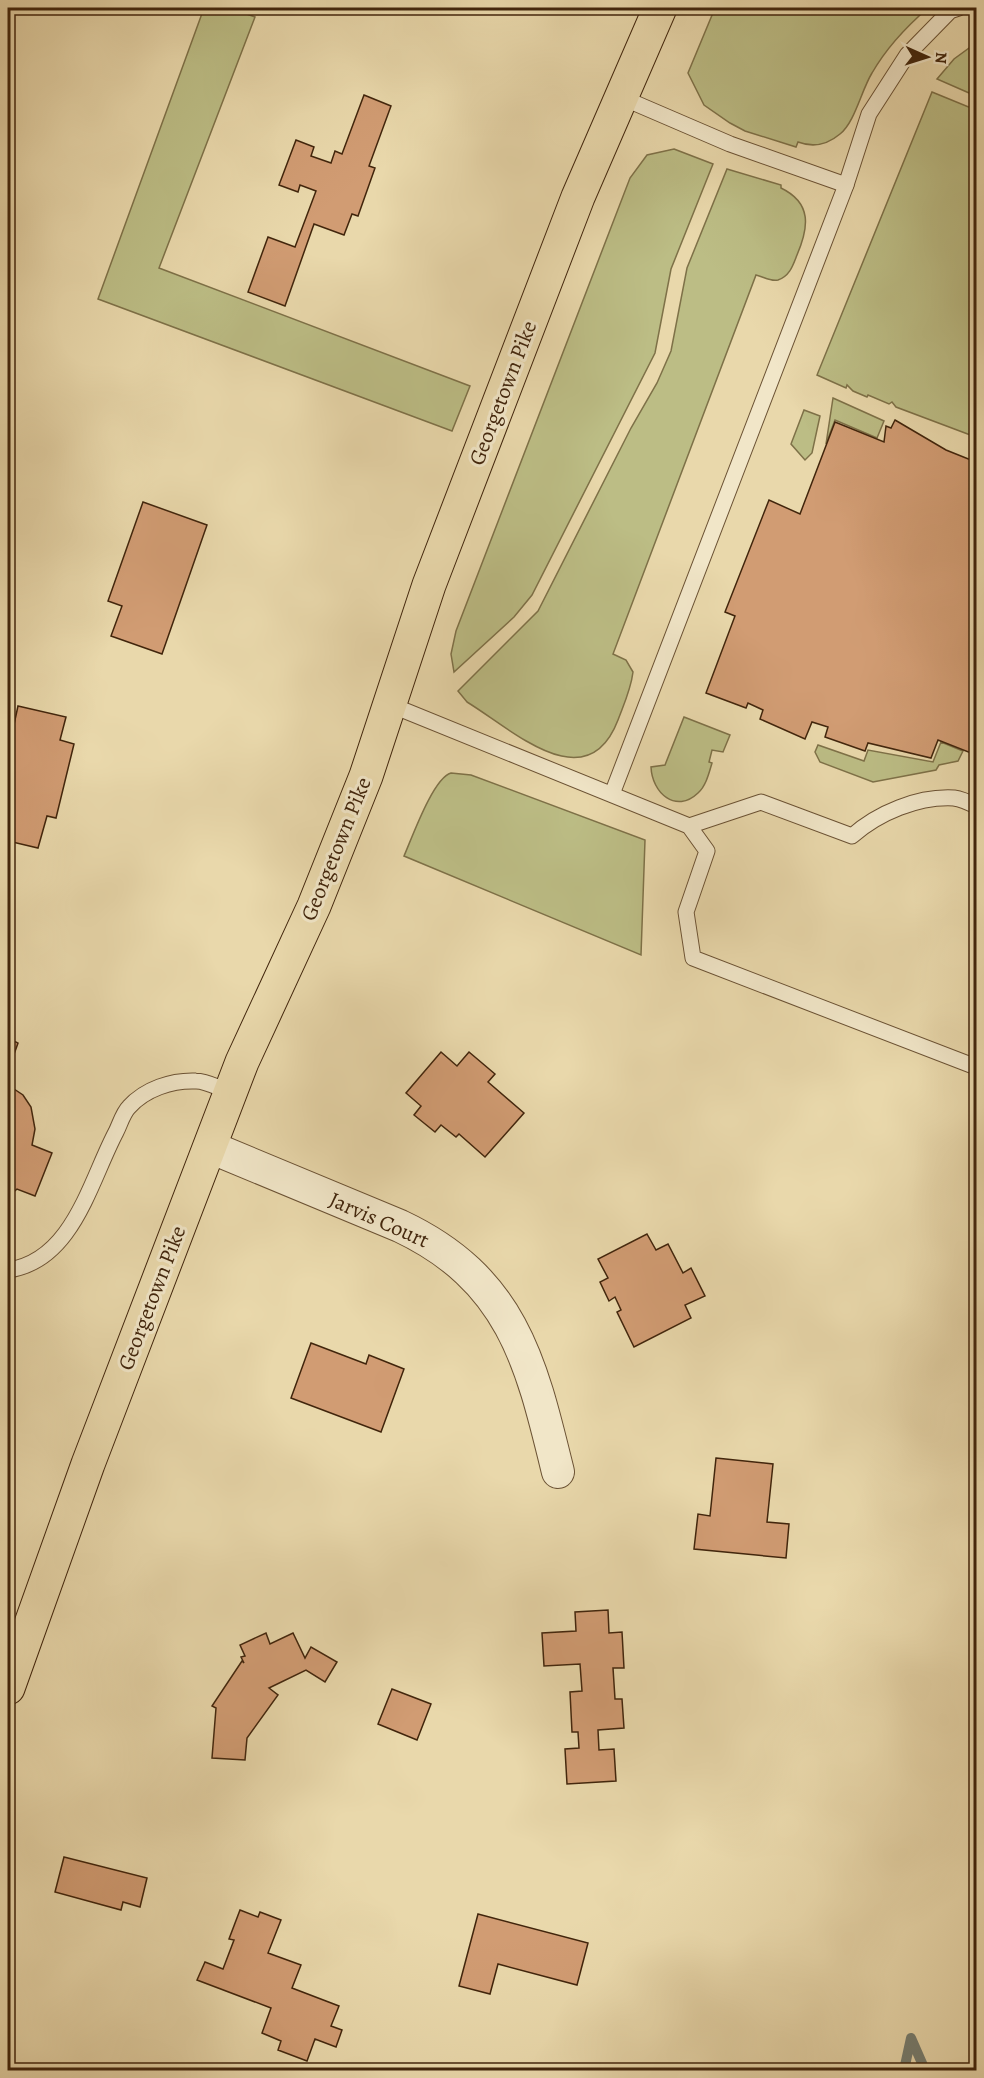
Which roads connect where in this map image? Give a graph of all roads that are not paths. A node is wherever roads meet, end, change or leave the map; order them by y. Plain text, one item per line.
1 (660, 8) edge
2 (959, 8) edge
3 (623, 98) junction
4 (846, 185) junction
5 (391, 705) junction
6 (612, 794) junction
7 (976, 806) edge
8 (689, 826) junction
9 (976, 1067) edge
10 (231, 1092) junction
11 (210, 1148) junction
12 (8, 1270) edge
13 (558, 1472) dead end
14 (8, 1684) edge

1 - 3 main road, Georgetown Pike
2 - 4 lane
3 - 4 lane
3 - 5 main road, Georgetown Pike
4 - 6 lane
5 - 6 lane
5 - 10 main road, Georgetown Pike
6 - 8 lane
7 - 8 lane
8 - 9 lane
10 - 11 main road, Georgetown Pike
10 - 12 lane
11 - 13 street, Jarvis Court
11 - 14 main road, Georgetown Pike

